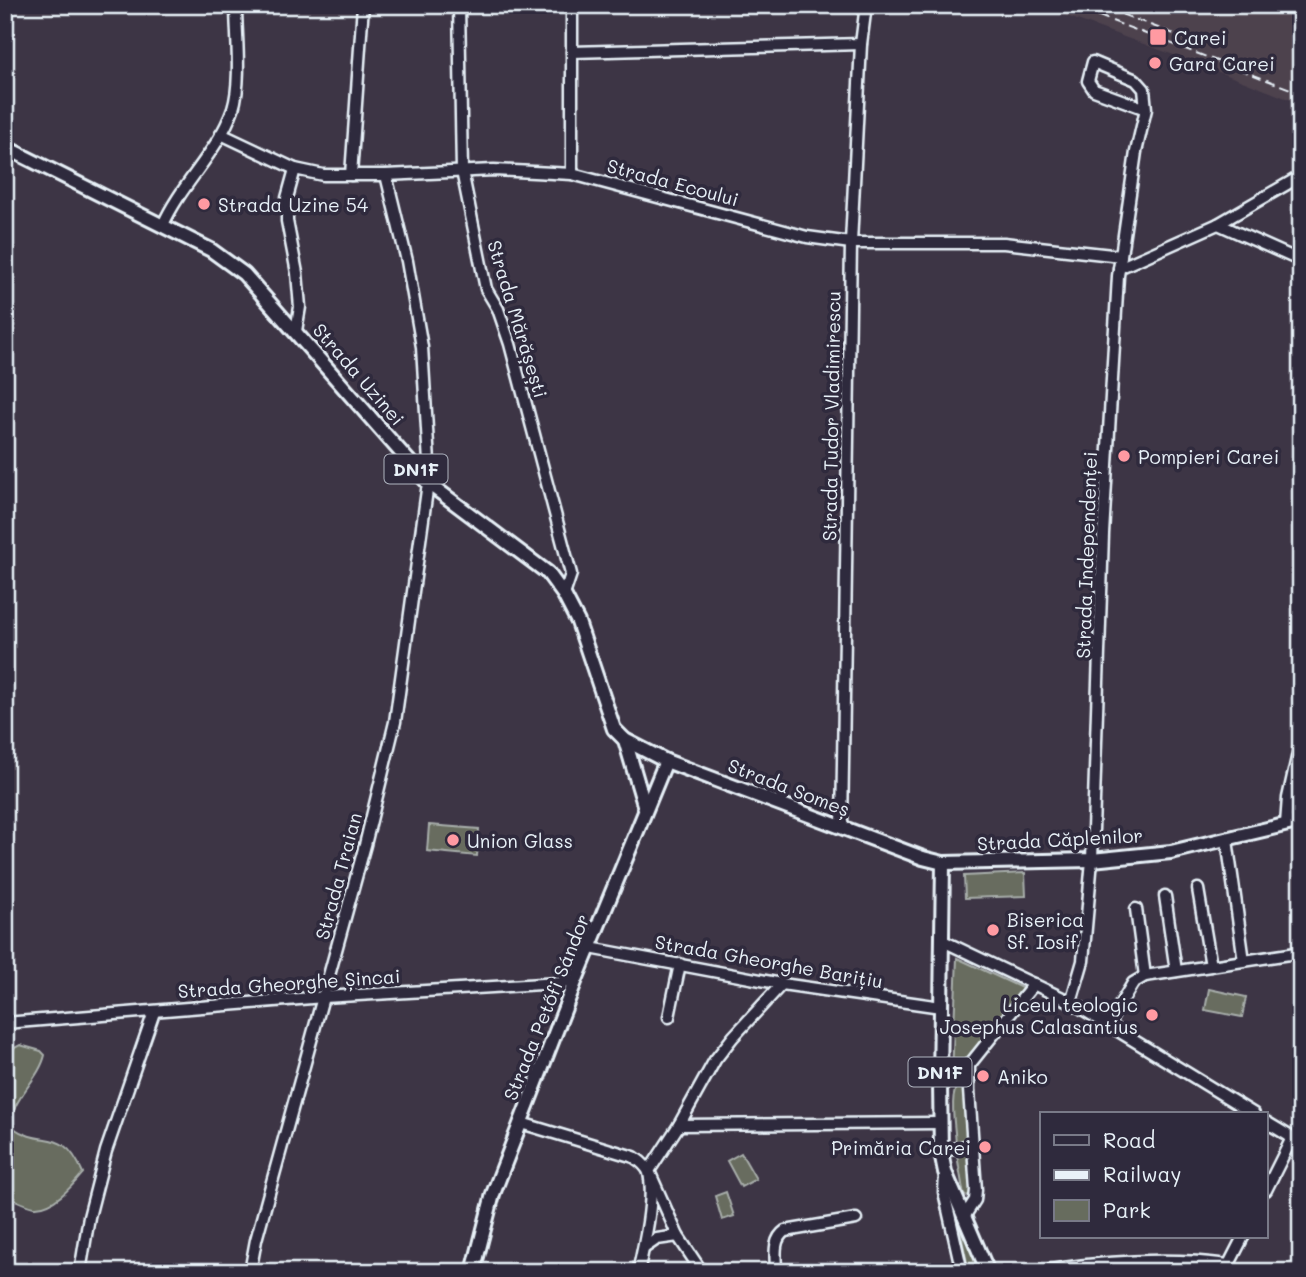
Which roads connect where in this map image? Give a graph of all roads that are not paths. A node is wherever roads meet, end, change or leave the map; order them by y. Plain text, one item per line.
1 (236, 5) edge
2 (363, 5) edge
3 (459, 5) edge
4 (572, 5) edge
5 (866, 5) edge
6 (861, 44) junction
7 (572, 52) junction
8 (1146, 109) junction
9 (221, 135) junction
10 (5, 147) edge
11 (295, 169) junction
12 (462, 171) junction
13 (572, 174) junction
14 (351, 175) junction
15 (386, 175) junction
16 (1301, 176) edge
17 (1218, 223) junction
18 (163, 225) junction
19 (851, 243) junction
20 (1121, 256) junction
21 (1301, 261) edge
22 (1119, 268) junction
23 (296, 331) junction
24 (428, 483) junction
25 (564, 595) junction
26 (625, 740) junction
27 (1301, 740) edge
28 (666, 761) junction
29 (645, 808) junction
30 (1301, 821) edge
31 (1286, 824) junction
32 (842, 828) junction
33 (1227, 840) junction
34 (1092, 860) junction
35 (943, 863) junction
36 (1198, 889) dead end
37 (1166, 896) dead end
38 (1136, 909) dead end
39 (943, 942) junction
40 (590, 948) junction
41 (1296, 953) dead end
42 (1244, 961) junction
43 (680, 964) junction
44 (1211, 966) junction
45 (1176, 971) junction
46 (1145, 976) junction
47 (575, 982) junction
48 (782, 984) junction
49 (1034, 984) junction
50 (324, 997) junction
51 (1071, 1002) junction
52 (941, 1007) junction
53 (153, 1012) junction
54 (669, 1017) dead end
55 (5, 1023) edge
56 (1110, 1023) junction
57 (969, 1065) junction
58 (940, 1084) junction
59 (1251, 1112) edge
60 (940, 1123) junction
61 (1268, 1123) edge
62 (521, 1124) junction
63 (679, 1125) junction
64 (1296, 1140) edge
65 (972, 1144) junction
66 (941, 1152) junction
67 (649, 1171) junction
68 (945, 1172) junction
69 (1268, 1187) edge
70 (964, 1217) junction
71 (856, 1219) dead end
72 (678, 1236) junction
73 (1242, 1238) edge
74 (644, 1248) junction
75 (1227, 1268) edge
76 (80, 1272) edge
77 (250, 1272) edge
78 (473, 1272) edge
79 (638, 1272) edge
80 (702, 1272) edge
81 (776, 1272) edge
82 (962, 1272) edge
83 (988, 1272) edge
84 (1039, 1272) edge

1 - 9 street
2 - 14 street
3 - 12 street, Strada Mărășești
4 - 7 street
5 - 6 street, Strada Tudor Vladimirescu
6 - 7 street
6 - 19 street, Strada Tudor Vladimirescu
7 - 13 street
8 - 8 street
8 - 20 street, Strada Independenței
9 - 11 street, Strada Ecoului
9 - 18 street
10 - 18 main road, Strada Uzinei / DN1F
11 - 14 street, Strada Ecoului
11 - 23 street
12 - 13 street, Strada Ecoului
12 - 15 street, Strada Ecoului
12 - 25 street, Strada Mărășești
13 - 19 street, Strada Ecoului
14 - 15 street, Strada Ecoului
15 - 24 street, Strada Traian
16 - 17 street
17 - 21 street
17 - 22 street
18 - 23 main road, Strada Uzinei / DN1F
19 - 20 street, Strada Ecoului
19 - 32 street, Strada Tudor Vladimirescu
20 - 22 street, Strada Independenței
22 - 34 street, Strada Independenței
23 - 24 main road, Strada Uzinei / DN1F
24 - 25 main road, Strada Uzinei / DN1F
24 - 50 street, Strada Traian
25 - 26 main road, Strada Uzinei / DN1F
26 - 28 main road, Strada Someș
26 - 29 main road, Strada Uzinei
27 - 31 street
28 - 29 main road, Strada Petőfi Sándor
28 - 32 main road, Strada Someș
29 - 40 main road, Strada Petőfi Sándor
30 - 31 main road, Strada Căplenilor
31 - 33 main road, Strada Căplenilor
32 - 35 main road, Strada Someș
33 - 34 main road, Strada Căplenilor
33 - 42 street
34 - 35 main road, Strada Căplenilor
34 - 51 street, Strada Independenței
35 - 39 main road, DN1F
36 - 44 street
37 - 45 street
38 - 46 street
39 - 49 street
39 - 52 main road, DN1F
40 - 43 street, Strada Gheorghe Barițiu
40 - 47 main road, Strada Petőfi Sándor
41 - 42 street
42 - 44 street
43 - 48 street, Strada Gheorghe Barițiu
43 - 54 street
44 - 45 street
45 - 46 street
46 - 56 street
47 - 50 street, Strada Gheorghe Șincai
47 - 62 main road, Strada Petőfi Sándor
48 - 52 street, Strada Gheorghe Barițiu
48 - 63 street
49 - 51 street
49 - 57 street
50 - 53 street, Strada Gheorghe Șincai
50 - 77 street, Strada Traian
51 - 56 street
52 - 58 main road, DN1F
53 - 55 street, Strada Gheorghe Șincai
53 - 76 street
56 - 59 street
57 - 58 street
57 - 65 street
58 - 60 main road, DN1F
60 - 63 street
60 - 66 main road, DN1F
61 - 64 street
62 - 67 street
62 - 78 main road, Strada Petőfi Sándor
63 - 67 street
64 - 69 street
65 - 66 street
65 - 70 street
66 - 68 main road, DN1F
67 - 72 street
67 - 74 street
68 - 70 main road, DN1F
68 - 82 street
70 - 83 main road, DN1F
71 - 81 street
72 - 74 street
72 - 80 street
73 - 75 street
74 - 79 street
75 - 84 street

